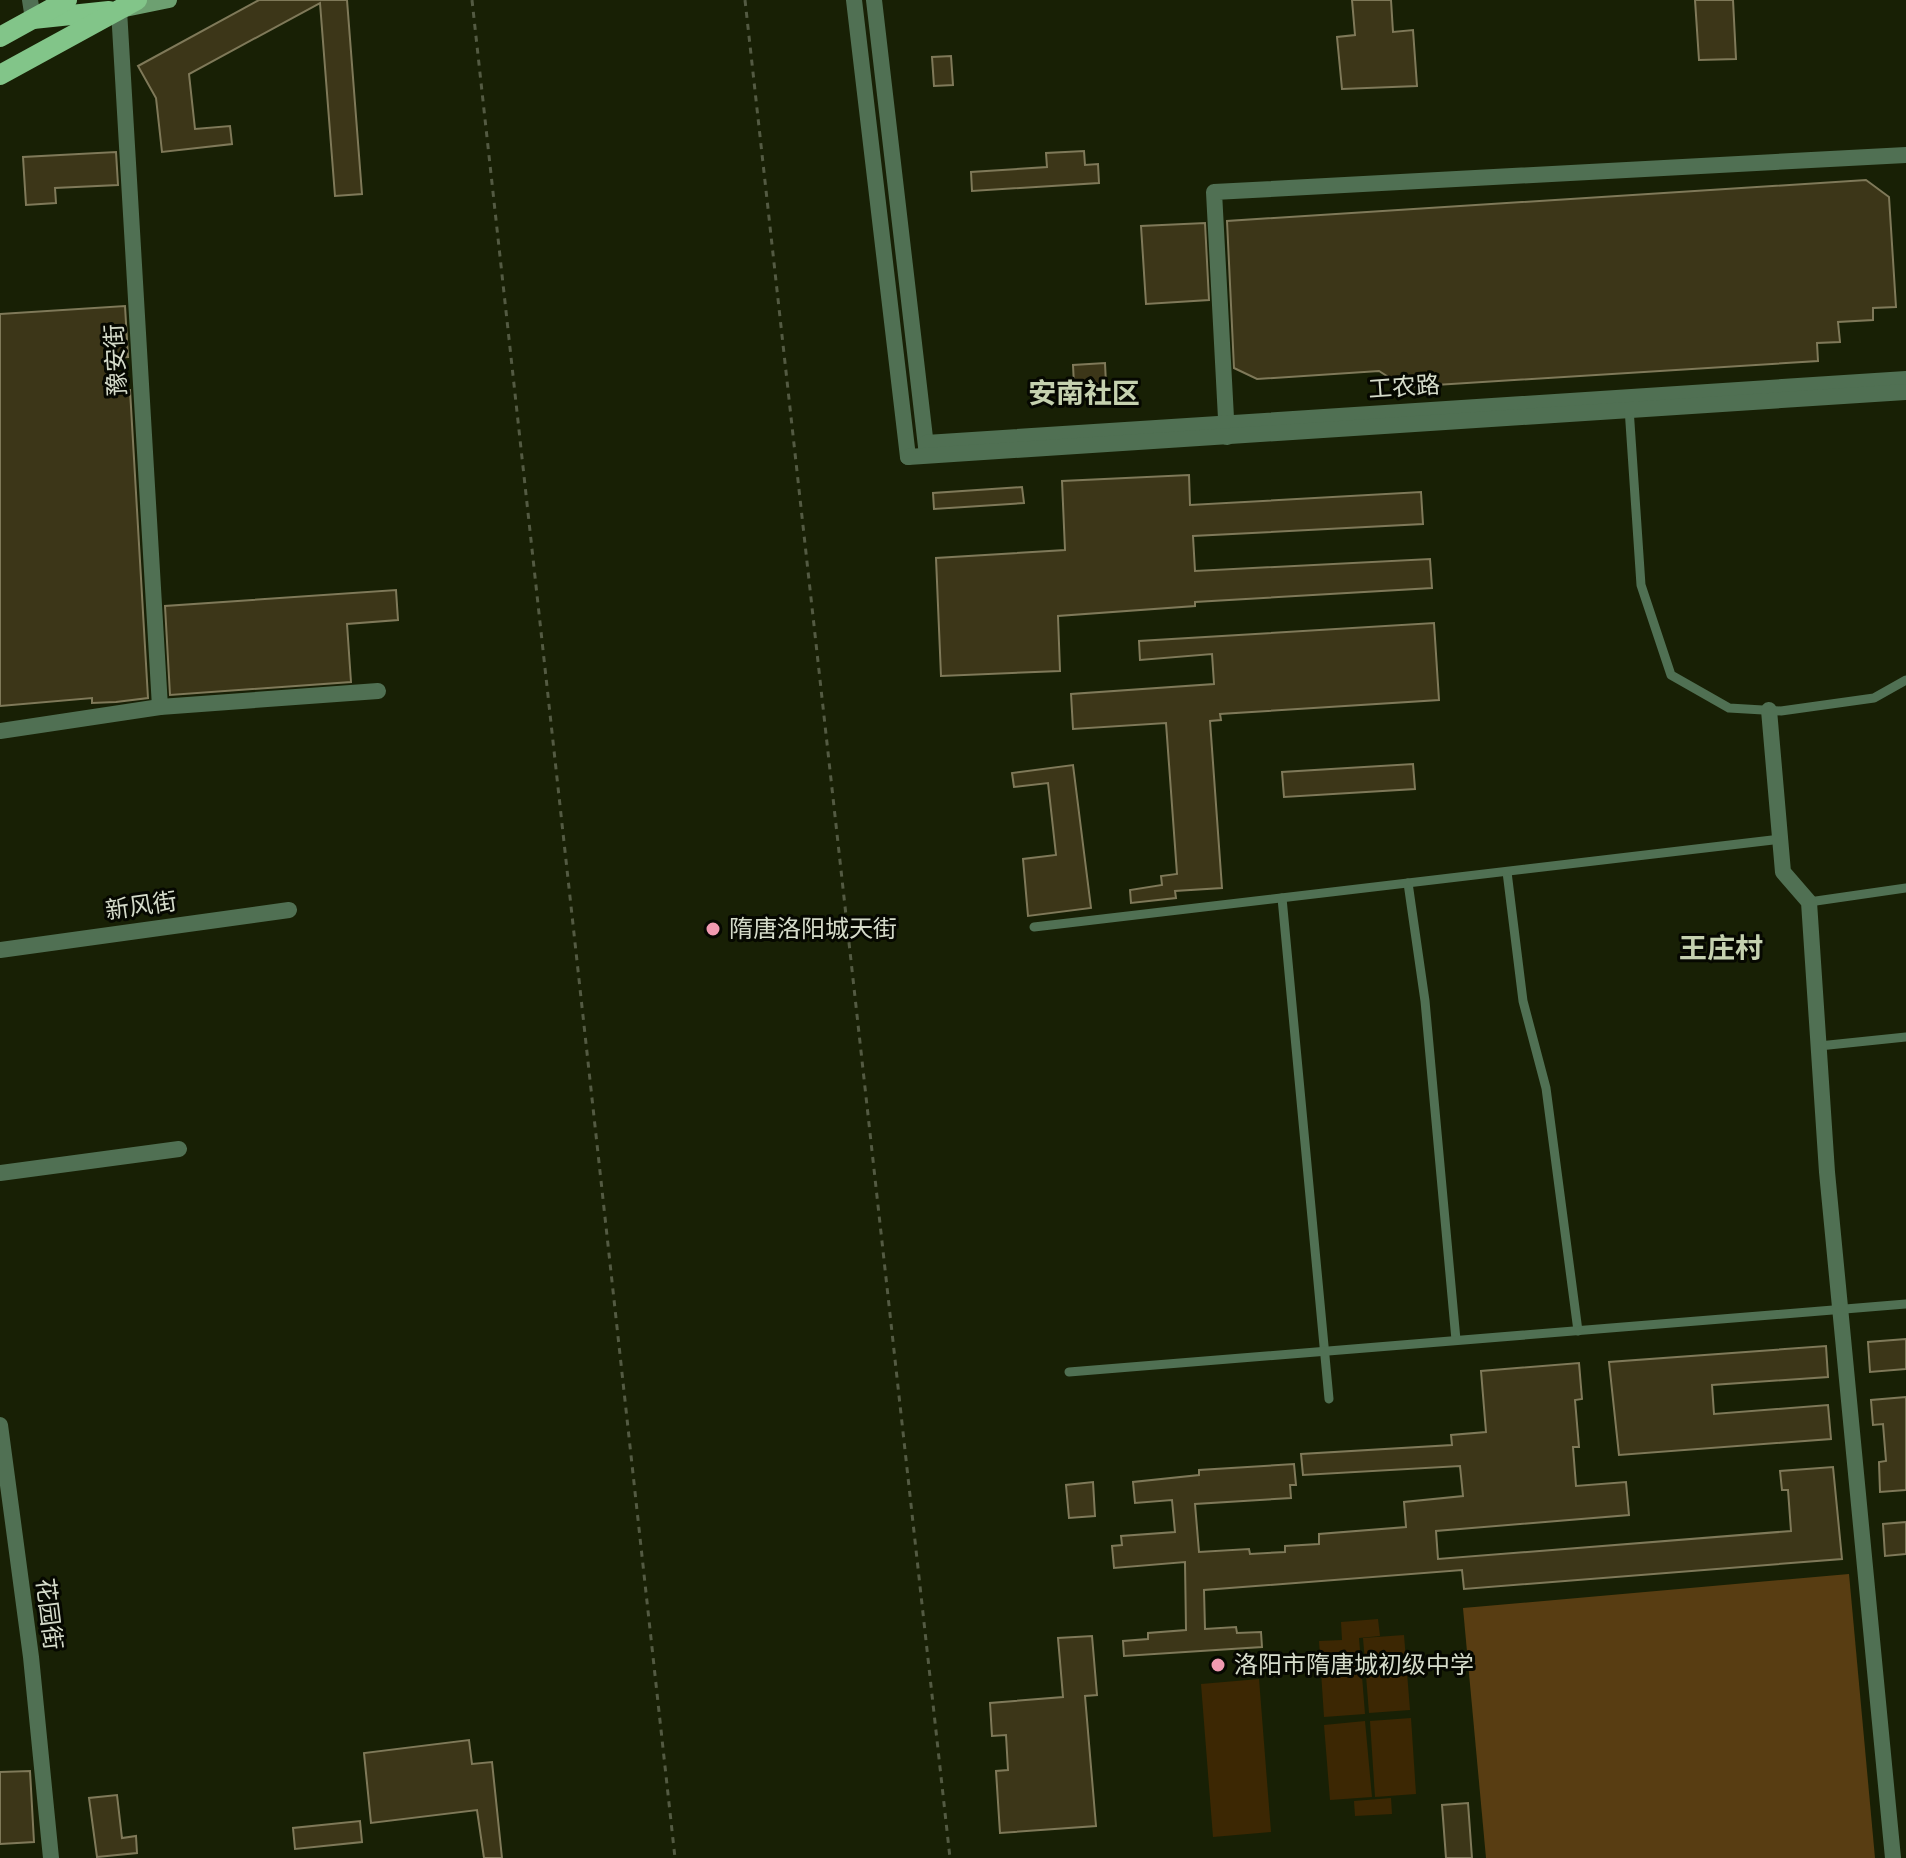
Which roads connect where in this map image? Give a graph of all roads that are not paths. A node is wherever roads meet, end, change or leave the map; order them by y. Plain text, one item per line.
1 (67, 0) edge
2 (169, 0) edge
3 (854, 0) edge
4 (874, 0) edge
5 (128, 5) edge
6 (32, 10) edge
7 (0, 37) edge
8 (0, 75) edge
9 (1906, 155) edge
10 (1906, 379) edge
11 (1906, 392) edge
12 (1628, 404) junction
13 (1227, 430) junction
14 (926, 449) junction
15 (1906, 680) edge
16 (378, 691) dead end
17 (160, 707) junction
18 (1769, 710) junction
19 (0, 731) edge
20 (1781, 839) junction
21 (1507, 872) junction
22 (1408, 883) junction
23 (1906, 888) edge
24 (1282, 898) junction
25 (1809, 902) junction
26 (289, 910) dead end
27 (1034, 927) dead end
28 (0, 950) edge
29 (1906, 1037) edge
30 (1819, 1046) junction
31 (179, 1149) dead end
32 (0, 1173) edge
33 (1906, 1304) edge
34 (1841, 1309) junction
35 (1578, 1331) junction
36 (1456, 1340) junction
37 (1325, 1351) junction
38 (1069, 1372) dead end
39 (1329, 1399) dead end
40 (0, 1425) edge
41 (51, 1858) edge
42 (1893, 1858) edge

1 - 6 main road
2 - 5 main road
3 - 14 street, 工农路
4 - 14 street
5 - 6 main road
5 - 8 main road
5 - 17 street, 豫安街
6 - 7 main road
9 - 13 street
10 - 12 street, 工农路
11 - 12 street, 工农路
12 - 13 street, 工农路
12 - 18 lane
13 - 14 street, 工农路
15 - 18 lane
16 - 17 street
17 - 19 street
18 - 20 street
20 - 21 lane
20 - 25 street
21 - 22 lane
21 - 35 lane
22 - 24 lane
22 - 36 lane
23 - 25 lane
24 - 27 lane
24 - 37 lane
25 - 30 street
26 - 28 street, 新风街
29 - 30 lane
30 - 34 street
31 - 32 street
33 - 34 lane
34 - 35 lane
34 - 42 street
35 - 36 lane
36 - 37 lane
37 - 38 lane
37 - 39 lane
40 - 41 street, 花园街

